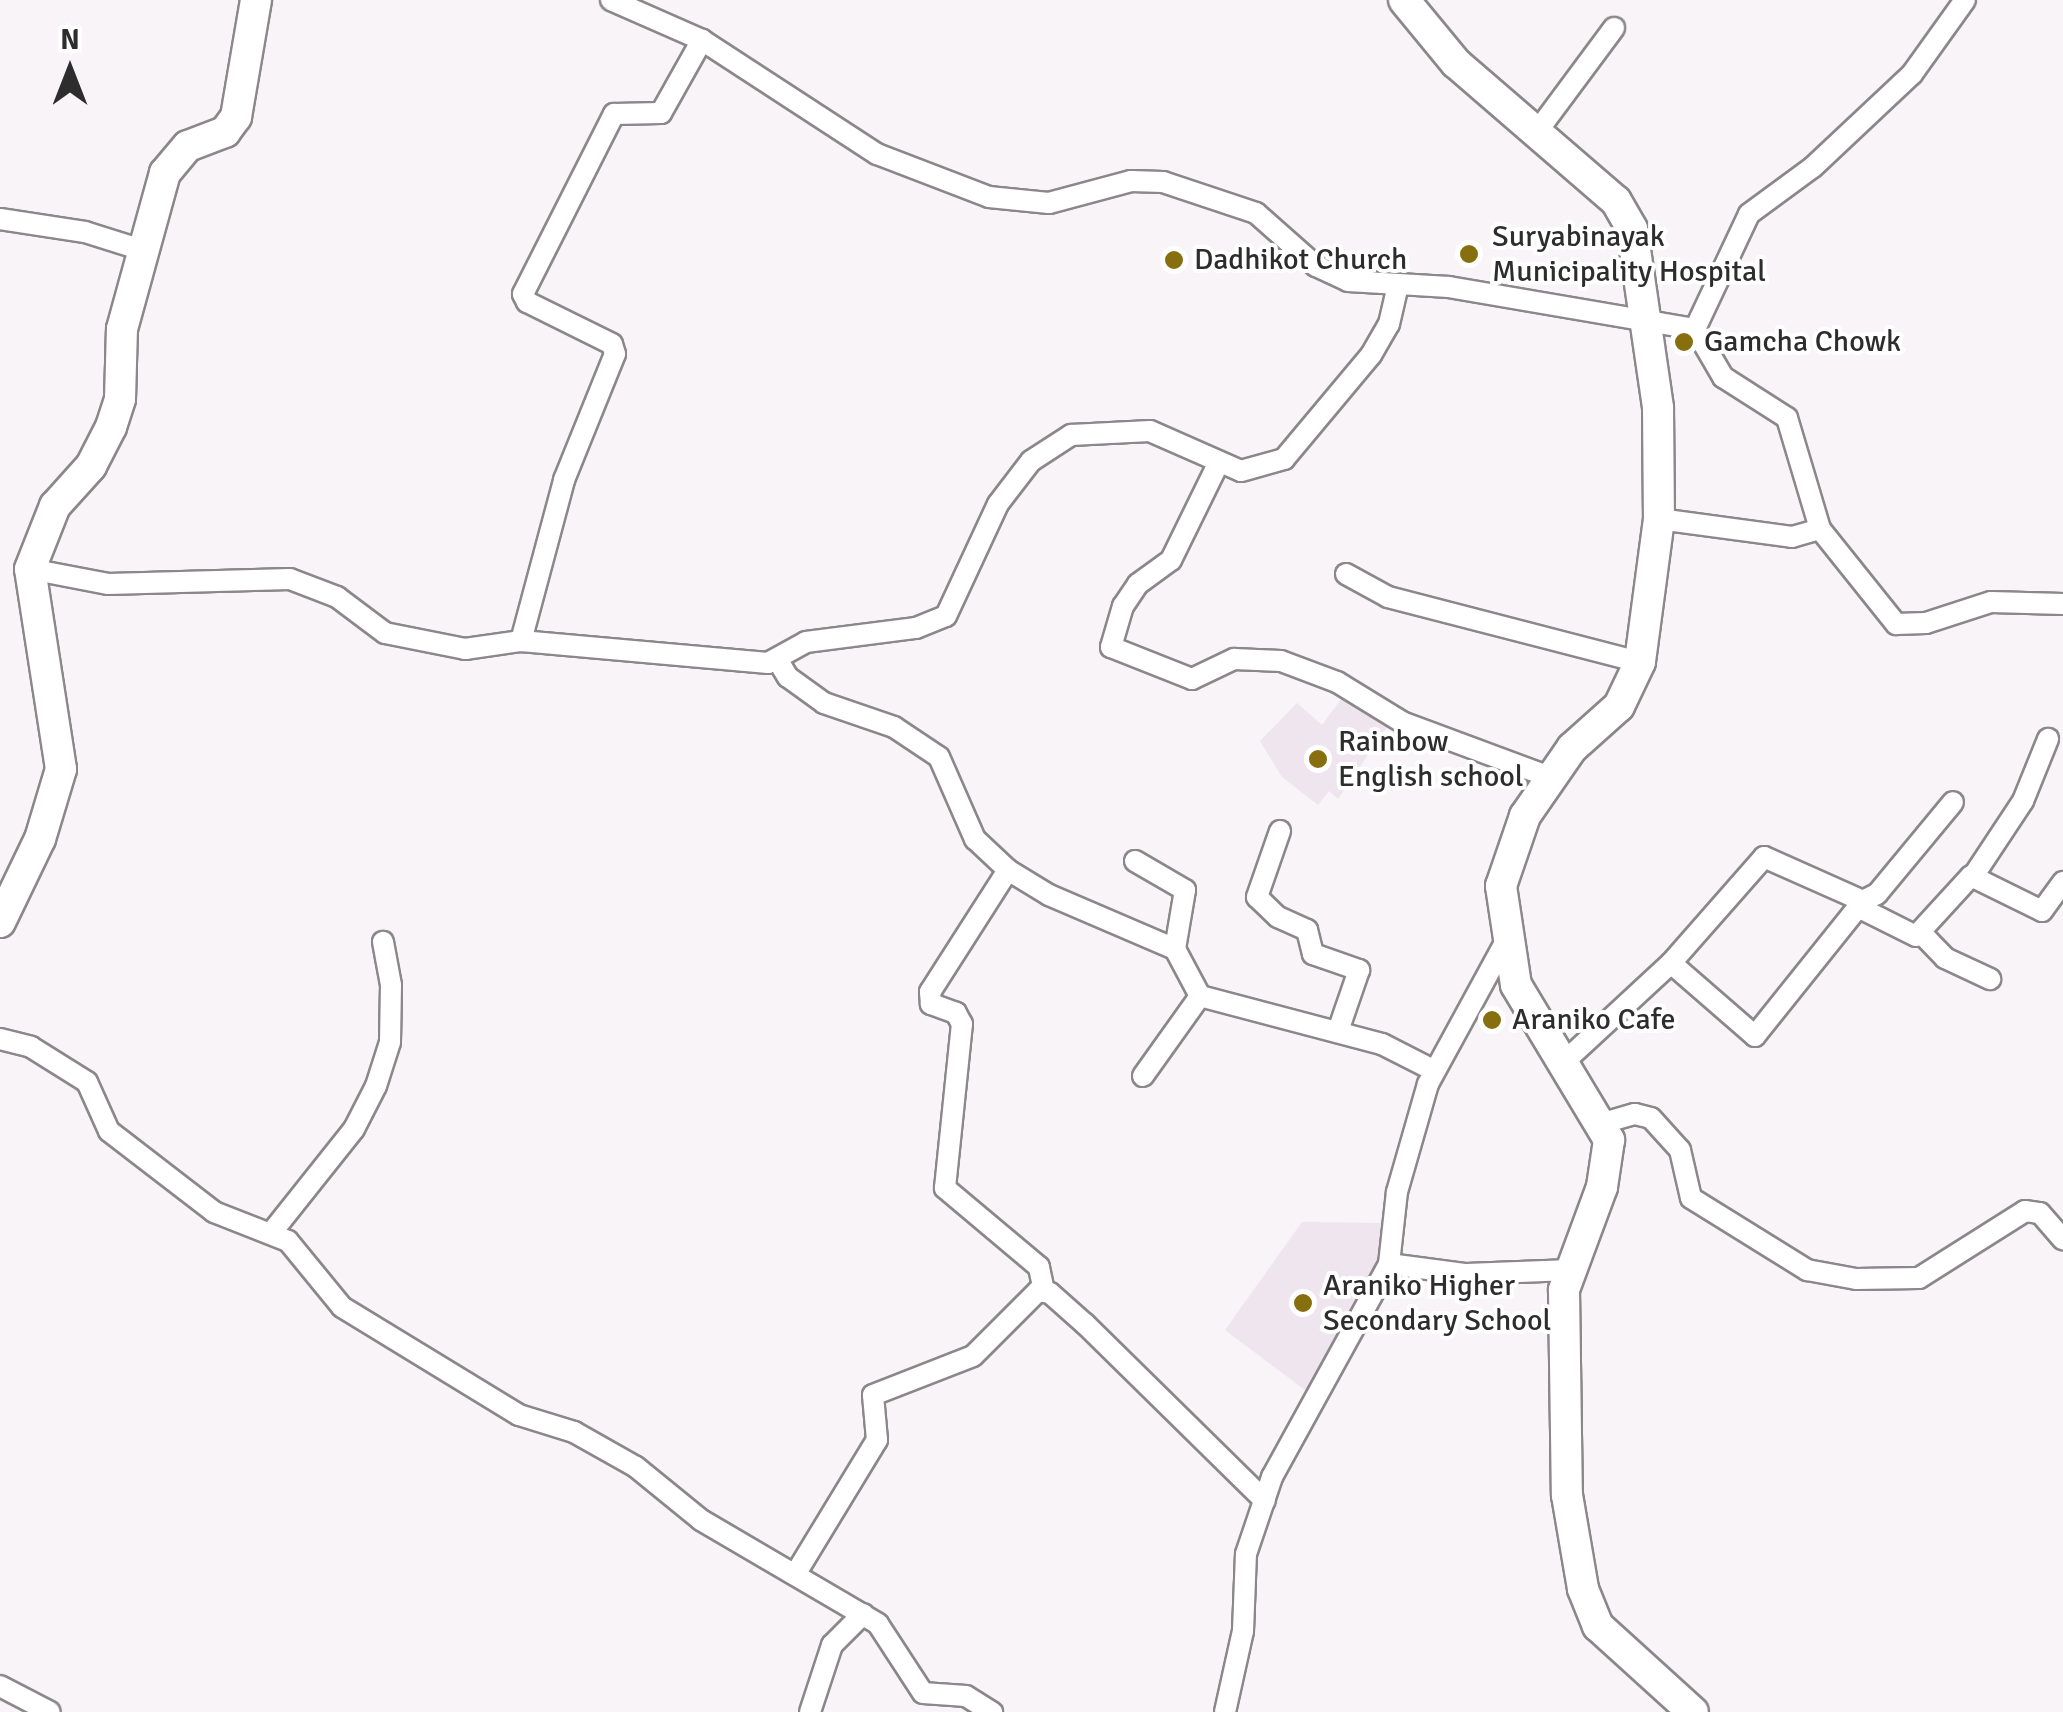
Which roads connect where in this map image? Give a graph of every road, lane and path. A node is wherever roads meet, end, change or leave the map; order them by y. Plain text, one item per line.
1 (256, 0) edge
2 (612, 0) edge
3 (1404, 0) edge
4 (1965, 0) edge
5 (1614, 28) dead end
6 (702, 40) junction
7 (1539, 129) junction
8 (0, 219) edge
9 (142, 250) junction
10 (1397, 288) junction
11 (1646, 320) junction
12 (1696, 330) junction
13 (1218, 464) junction
14 (1659, 519) junction
15 (1820, 529) junction
16 (30, 569) junction
17 (1346, 574) dead end
18 (2063, 604) edge
19 (521, 641) junction
20 (777, 659) junction
21 (1640, 662) junction
22 (2048, 739) dead end
23 (1550, 777) junction
24 (1953, 802) dead end
25 (1280, 831) dead end
26 (1136, 862) dead end
27 (1008, 870) junction
28 (1974, 876) junction
29 (2063, 882) edge
30 (1862, 905) junction
31 (0, 922) edge
32 (1923, 935) junction
33 (1507, 939) junction
34 (383, 942) dead end
35 (1175, 949) junction
36 (1671, 963) junction
37 (1990, 979) dead end
38 (1200, 996) junction
39 (1338, 1031) junction
40 (0, 1039) edge
41 (1564, 1062) junction
42 (1433, 1070) junction
43 (1143, 1076) dead end
44 (1603, 1124) junction
45 (272, 1232) junction
46 (2063, 1239) edge
47 (1388, 1264) junction
48 (1571, 1270) junction
49 (1044, 1291) junction
50 (1265, 1501) junction
51 (796, 1574) junction
52 (864, 1614) junction
53 (0, 1686) edge
54 (50, 1712) edge
55 (810, 1712) edge
56 (992, 1712) edge
57 (1226, 1712) edge
58 (1693, 1712) edge

1 - 9 street
2 - 6 street
3 - 7 street
4 - 12 street
5 - 7 street
6 - 10 street
6 - 19 street
7 - 11 street
8 - 9 street
9 - 16 street
10 - 11 street
10 - 13 street
11 - 12 street
11 - 14 street
12 - 15 street
13 - 20 street
13 - 23 street
14 - 15 street
14 - 21 street
15 - 18 street
16 - 19 street
16 - 31 street
17 - 21 street
19 - 20 street
20 - 27 street
21 - 23 street
22 - 28 street
23 - 33 street
24 - 30 street
25 - 39 street
26 - 35 street
27 - 35 street
27 - 49 street
28 - 29 street
28 - 32 street
30 - 32 street
30 - 36 street
30 - 36 street
32 - 37 street
33 - 41 street
33 - 42 street
34 - 45 street
35 - 38 street
36 - 41 street
38 - 39 street
38 - 43 street
39 - 42 street
40 - 45 street
41 - 44 street
42 - 47 street
44 - 46 street
44 - 48 street
45 - 51 street
47 - 48 street
47 - 50 street
48 - 58 street
49 - 50 street
49 - 51 street
50 - 57 street
51 - 52 street
52 - 55 street
52 - 56 street
53 - 54 street

